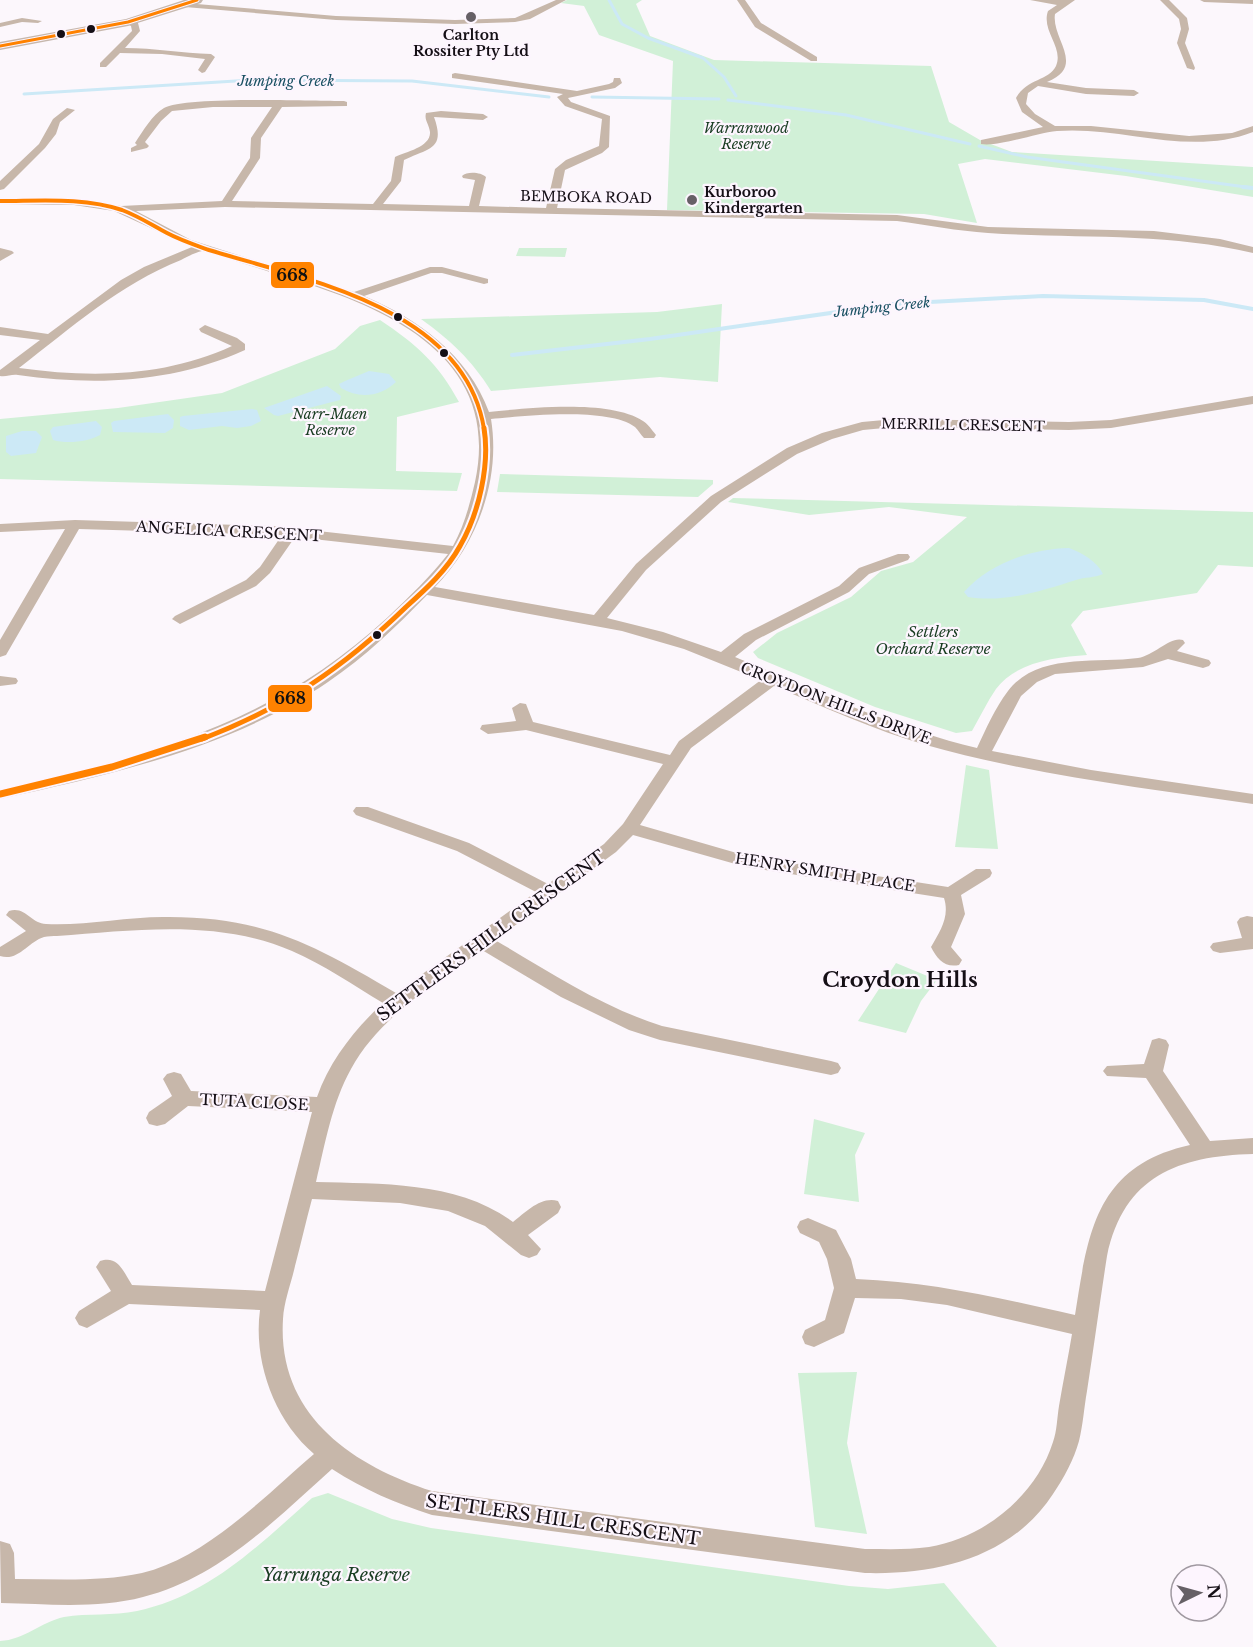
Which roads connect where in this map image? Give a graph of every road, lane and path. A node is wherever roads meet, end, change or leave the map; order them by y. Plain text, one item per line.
1 (562, 0) edge
2 (741, 0) edge
3 (1034, 0) edge
4 (1164, 0) edge
5 (1204, 0) edge
6 (1068, 2) edge
7 (1253, 2) edge
8 (191, 3) edge
9 (38, 21) dead end
10 (128, 22) junction
11 (0, 25) edge
12 (0, 33) edge
13 (18, 43) junction
14 (0, 46) edge
15 (118, 50) junction
16 (814, 59) dead end
17 (103, 65) dead end
18 (1191, 68) dead end
19 (202, 70) dead end
20 (455, 76) dead end
21 (617, 80) dead end
22 (1035, 83) junction
23 (574, 93) junction
24 (1134, 93) dead end
25 (279, 104) junction
26 (344, 104) dead end
27 (70, 110) dead end
28 (483, 117) dead end
29 (1054, 129) junction
30 (1253, 129) edge
31 (984, 142) dead end
32 (134, 150) dead end
33 (467, 176) dead end
34 (0, 187) edge
35 (0, 201) edge
36 (225, 204) junction
37 (186, 205) junction
38 (375, 208) junction
39 (119, 209) junction
40 (473, 210) junction
41 (552, 211) junction
42 (136, 215) junction
43 (203, 247) junction
44 (1253, 250) edge
45 (0, 251) edge
46 (0, 258) edge
47 (484, 281) dead end
48 (354, 296) junction
49 (205, 329) dead end
50 (0, 331) edge
51 (52, 338) junction
52 (5, 373) edge
53 (1253, 400) edge
54 (484, 416) junction
55 (649, 435) dead end
56 (75, 524) junction
57 (0, 528) edge
58 (292, 531) junction
59 (458, 551) junction
60 (903, 557) dead end
61 (424, 590) junction
62 (205, 608) junction
63 (180, 619) dead end
64 (218, 620) dead end
65 (597, 621) junction
66 (0, 652) edge
67 (723, 659) junction
68 (1203, 663) dead end
69 (772, 679) junction
70 (520, 708) dead end
71 (526, 725) junction
72 (488, 729) dead end
73 (982, 754) junction
74 (672, 761) junction
75 (0, 794) edge
76 (1253, 799) edge
77 (362, 811) dead end
78 (629, 828) junction
79 (983, 873) dead end
80 (550, 892) junction
81 (951, 893) junction
82 (16, 915) dead end
83 (1247, 922) dead end
84 (39, 931) junction
85 (482, 941) junction
86 (1253, 942) edge
87 (1221, 946) dead end
88 (7, 952) dead end
89 (952, 960) dead end
90 (397, 1002) junction
91 (1159, 1045) dead end
92 (831, 1068) dead end
93 (1114, 1071) dead end
94 (1152, 1071) junction
95 (324, 1105) junction
96 (157, 1118) dead end
97 (1253, 1146) edge
98 (1204, 1149) junction
99 (303, 1190) junction
100 (549, 1207) dead end
101 (808, 1227) dead end
102 (108, 1267) dead end
103 (846, 1288) junction
104 (125, 1294) junction
105 (275, 1301) junction
106 (87, 1318) dead end
107 (1085, 1327) junction
108 (814, 1337) dead end
109 (331, 1455) junction
110 (1, 1553) edge

1 - 8 street
2 - 16 street
3 - 6 street
4 - 18 street
5 - 7 street
6 - 22 street
8 - 10 main road
9 - 11 street
10 - 13 main road
10 - 15 street
12 - 13 street
13 - 14 main road
15 - 17 street
15 - 19 street
20 - 23 street
21 - 23 street
22 - 24 street
22 - 29 street
23 - 41 street
25 - 26 street
25 - 32 street
25 - 36 street
27 - 34 street
28 - 38 street
29 - 30 street
29 - 31 street
33 - 40 street
35 - 39 street, BEMBOKA ROAD
36 - 37 street, BEMBOKA ROAD
36 - 38 street, BEMBOKA ROAD
37 - 39 street, BEMBOKA ROAD
37 - 42 street, BEMBOKA ROAD
38 - 40 street, BEMBOKA ROAD
39 - 42 street, BEMBOKA ROAD
40 - 41 street, BEMBOKA ROAD
41 - 44 street, BEMBOKA ROAD
42 - 43 street
43 - 48 street
43 - 51 street
45 - 46 street
47 - 48 street
48 - 54 street
49 - 52 street
50 - 51 street
51 - 52 street
53 - 65 street, MERRILL CRESCENT
54 - 55 street
54 - 59 street
56 - 57 street, ANGELICA CRESCENT
56 - 58 street, ANGELICA CRESCENT
56 - 66 street
58 - 59 street, ANGELICA CRESCENT
58 - 62 street
59 - 61 street
60 - 67 street
61 - 65 street, CROYDON HILLS DRIVE
61 - 75 street
62 - 63 street
62 - 64 street
65 - 67 street, CROYDON HILLS DRIVE
67 - 69 street, CROYDON HILLS DRIVE
68 - 73 street
69 - 73 street, CROYDON HILLS DRIVE
69 - 74 street, SETTLERS HILL CRESCENT
70 - 71 street
71 - 72 street
71 - 74 street
73 - 76 street, CROYDON HILLS DRIVE
74 - 78 street, SETTLERS HILL CRESCENT
77 - 80 street
78 - 80 street, SETTLERS HILL CRESCENT
78 - 81 street, HENRY SMITH PLACE
79 - 81 street
80 - 85 street, SETTLERS HILL CRESCENT
81 - 89 street
82 - 84 street
83 - 86 street
84 - 88 street
84 - 90 street
85 - 90 street, SETTLERS HILL CRESCENT
85 - 92 street
86 - 87 street
90 - 95 street, SETTLERS HILL CRESCENT
91 - 94 street
93 - 94 street
94 - 98 street
95 - 96 street, TUTA CLOSE
95 - 99 street, SETTLERS HILL CRESCENT
97 - 98 street, SETTLERS HILL CRESCENT
98 - 107 street, SETTLERS HILL CRESCENT
99 - 100 street
99 - 105 street, SETTLERS HILL CRESCENT
101 - 103 street
102 - 104 street
103 - 107 street
103 - 108 street
104 - 105 street
104 - 106 street
105 - 109 street, SETTLERS HILL CRESCENT
107 - 109 street, SETTLERS HILL CRESCENT
109 - 110 street

